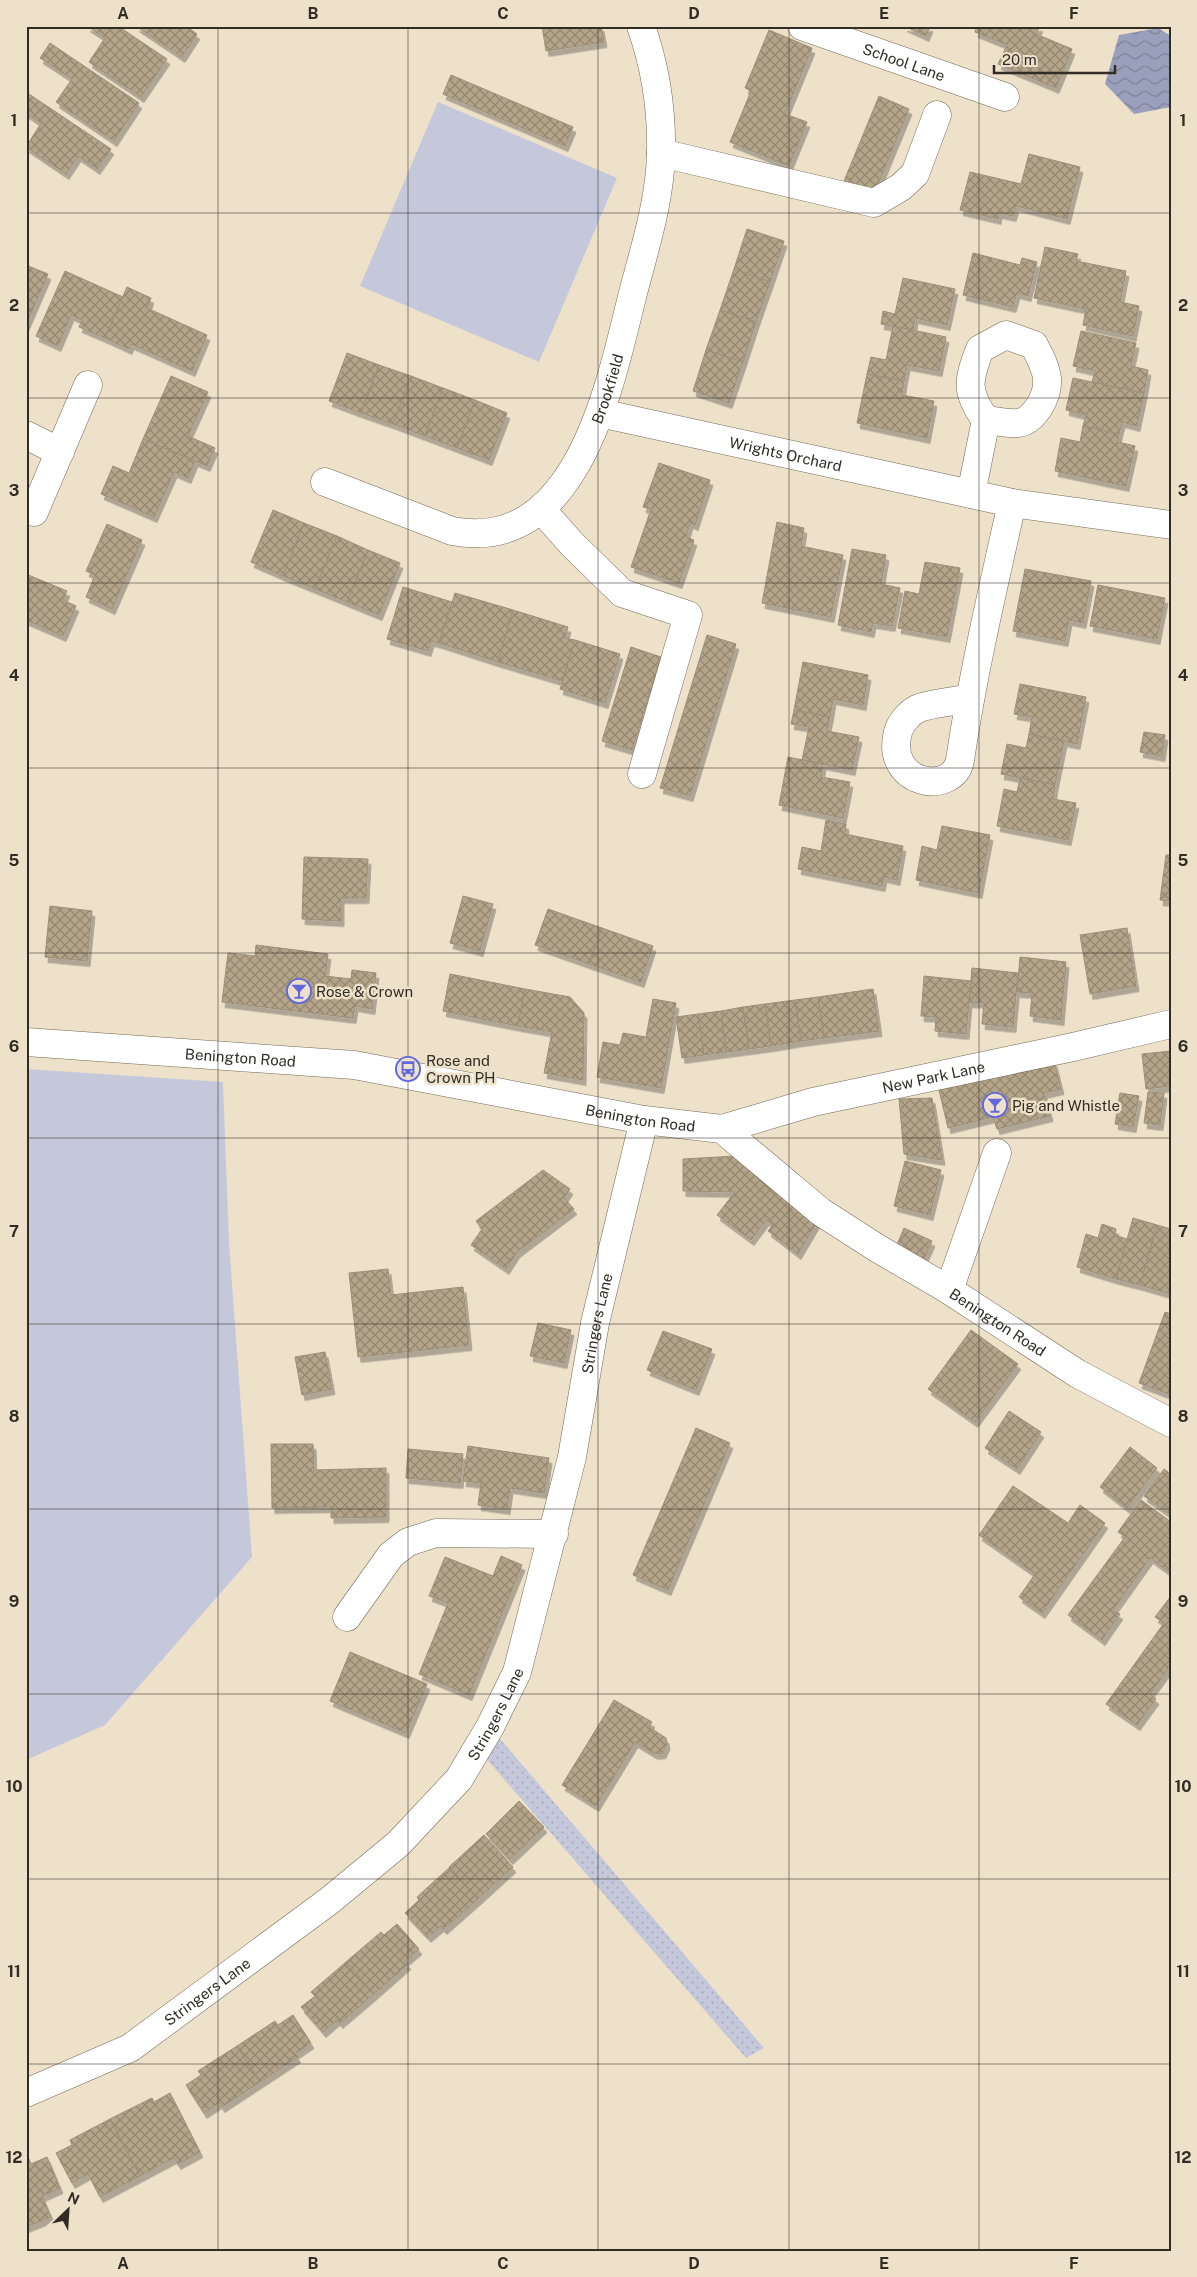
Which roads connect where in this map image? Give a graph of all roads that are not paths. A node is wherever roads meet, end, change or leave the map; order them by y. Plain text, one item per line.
1 (641, 26) edge
2 (802, 26) edge
3 (1005, 97) dead end
4 (937, 115) dead end
5 (661, 153) junction
6 (88, 385) dead end
7 (600, 413) junction
8 (986, 420) dead end
9 (26, 435) edge
10 (60, 452) junction
11 (324, 482) dead end
12 (971, 494) junction
13 (1012, 503) junction
14 (541, 509) junction
15 (34, 512) dead end
16 (1171, 526) edge
17 (969, 698) dead end
18 (642, 774) dead end
19 (1158, 1027) edge
20 (26, 1042) edge
21 (644, 1120) junction
22 (722, 1129) junction
23 (997, 1152) dead end
24 (949, 1290) junction
25 (1171, 1423) edge
26 (554, 1534) junction
27 (347, 1617) dead end
28 (26, 2093) edge

1 - 5 street, Brookfield
2 - 3 street, School Lane
4 - 5 street
5 - 7 street, Brookfield
6 - 10 street
7 - 12 street, Wrights Orchard
7 - 14 street, Brookfield
8 - 12 street
9 - 10 street
10 - 15 street
11 - 14 street, Brookfield
12 - 13 street, Wrights Orchard
13 - 16 street, Wrights Orchard
13 - 17 street
14 - 18 street
19 - 22 street, New Park Lane
20 - 21 street, Benington Road
21 - 22 street, Benington Road
21 - 26 street, Stringers Lane
22 - 24 street, Benington Road
23 - 24 street
24 - 25 street, Benington Road
26 - 27 street
26 - 28 street, Stringers Lane

